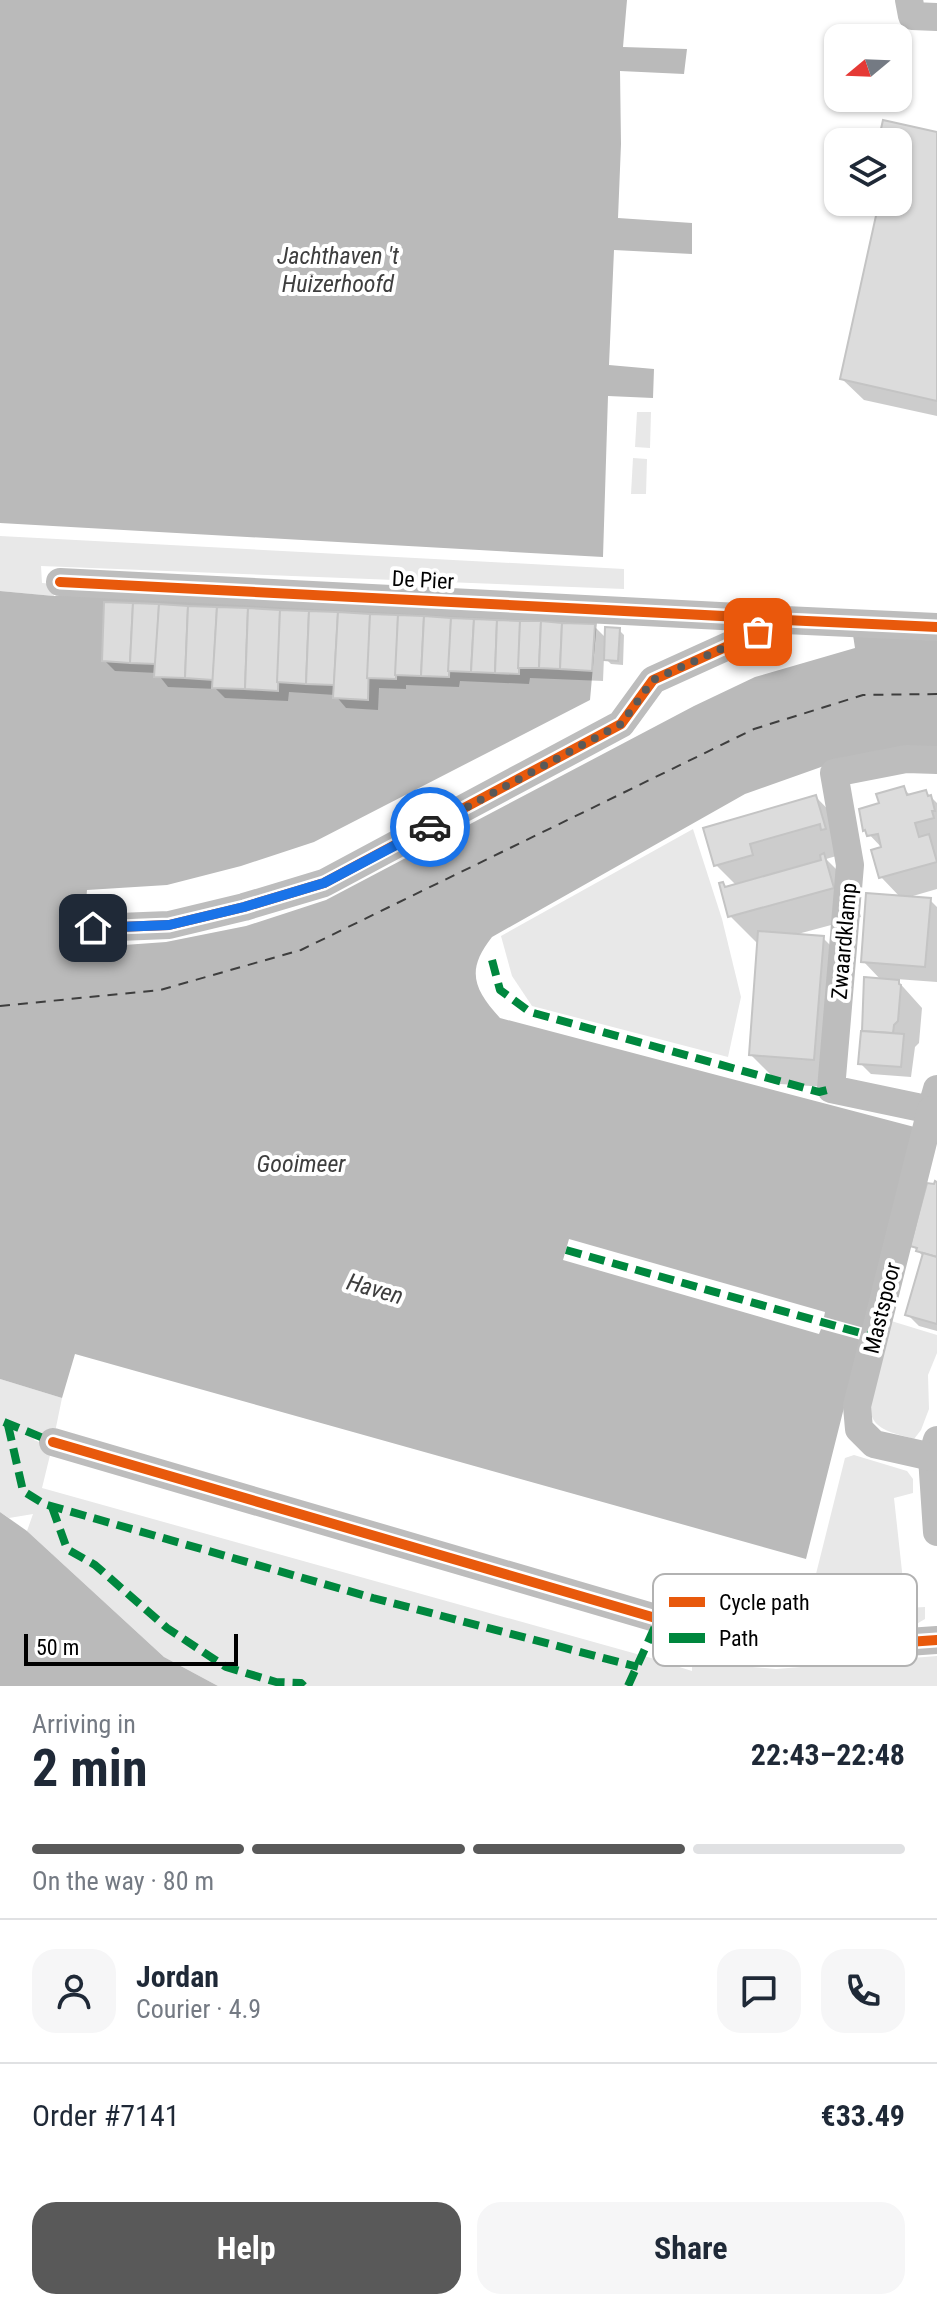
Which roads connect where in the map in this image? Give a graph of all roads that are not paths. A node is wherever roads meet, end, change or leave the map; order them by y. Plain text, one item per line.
1 (60, 582) dead end
2 (785, 620) junction
3 (937, 627) edge
4 (937, 760) edge
5 (93, 928) dead end
6 (935, 1103) edge
7 (53, 1442) dead end
8 (934, 1448) edge
9 (937, 1532) edge
10 (653, 1617) edge
11 (937, 1640) edge
12 (917, 1641) edge

1 - 2 street, De Pier
2 - 3 street, De Pier
2 - 5 street, De Pier
4 - 6 street, Zwaardklamp
6 - 8 street, Mastspoor
7 - 10 street
8 - 9 street
11 - 12 street

